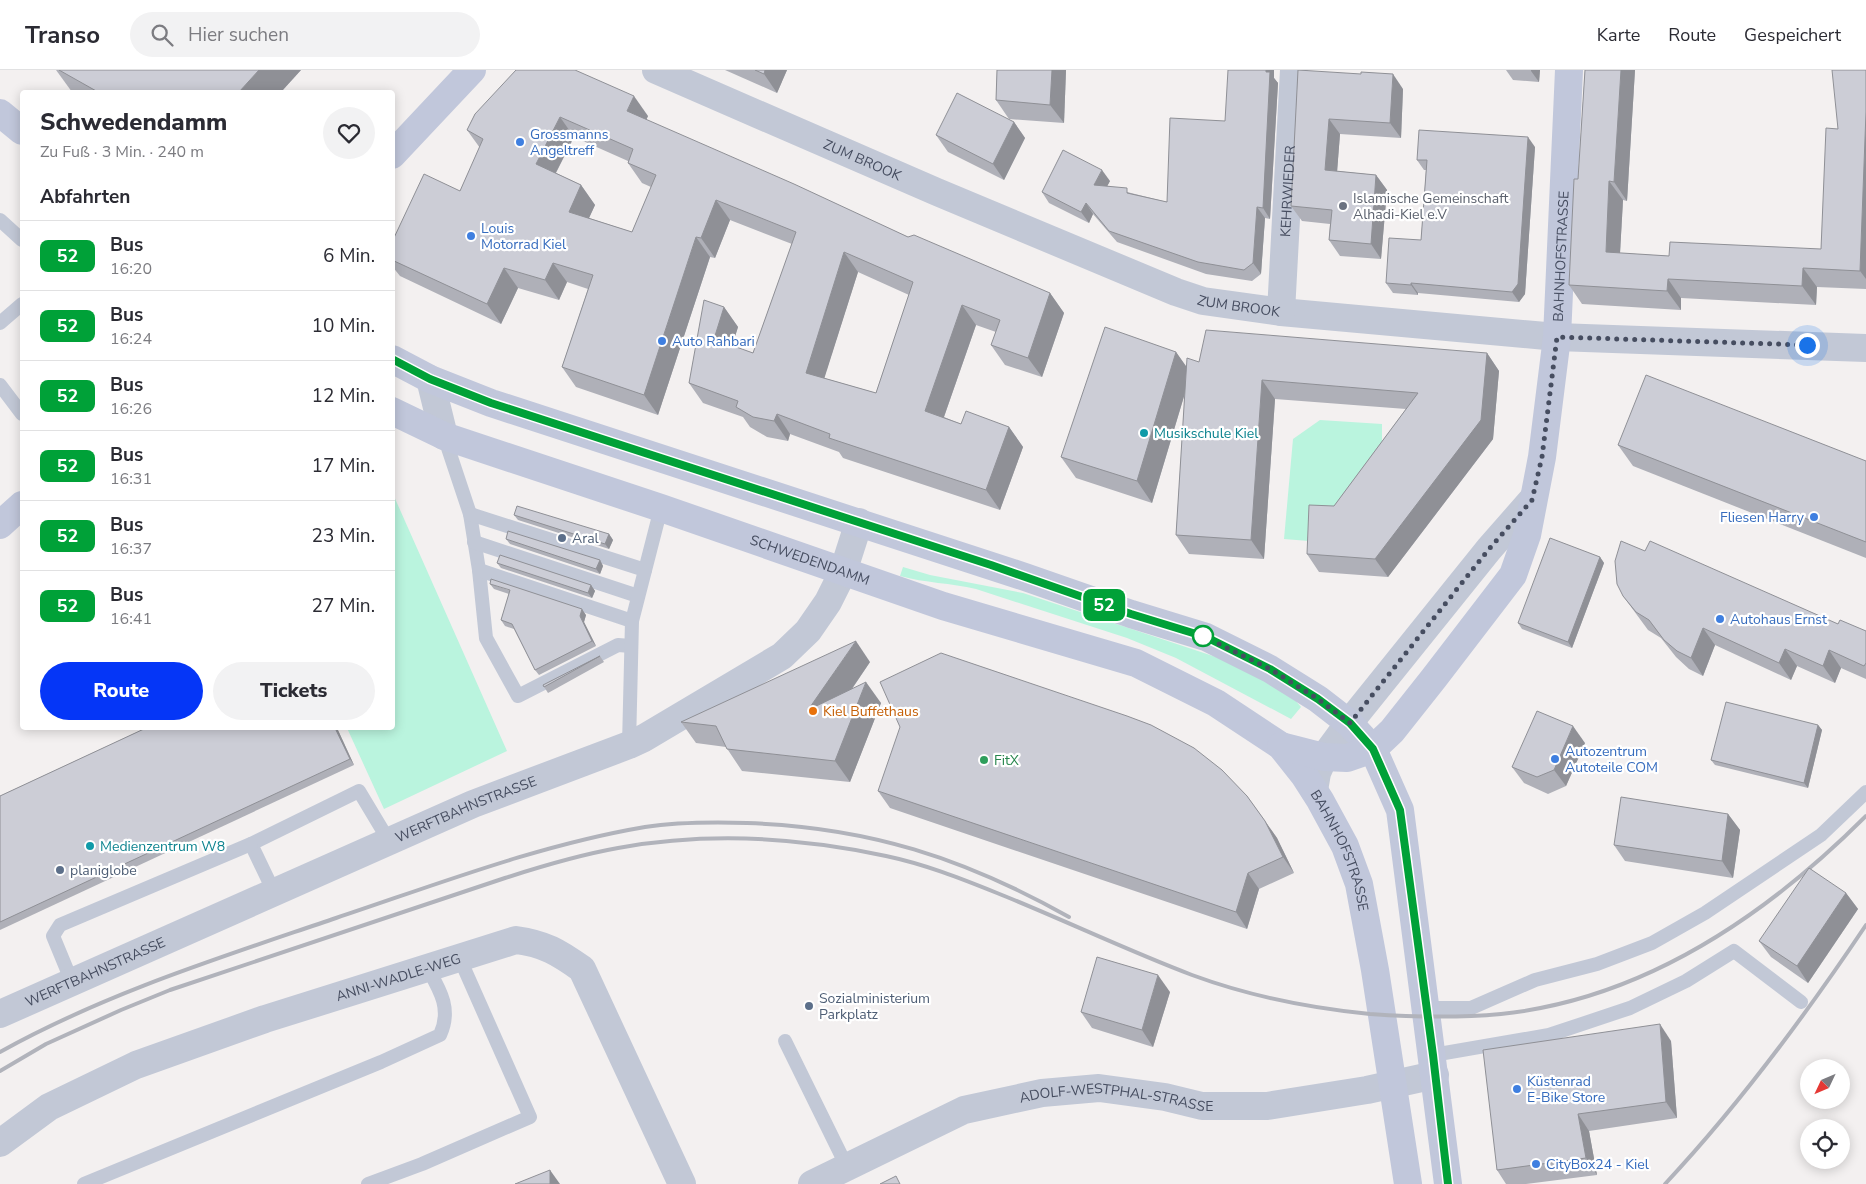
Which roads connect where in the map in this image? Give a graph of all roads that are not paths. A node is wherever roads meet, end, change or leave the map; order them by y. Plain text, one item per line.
1 (472, 70) edge
2 (656, 70) edge
3 (1294, 70) edge
4 (1568, 70) edge
5 (0, 113) edge
6 (20, 129) edge
7 (395, 152) edge
8 (0, 220) edge
9 (20, 238) edge
10 (20, 306) edge
11 (1281, 312) junction
12 (0, 323) edge
13 (1557, 337) junction
14 (1866, 348) edge
15 (395, 361) edge
16 (430, 379) junction
17 (0, 385) edge
18 (20, 411) edge
19 (395, 412) edge
20 (444, 436) junction
21 (1532, 500) junction
22 (20, 506) edge
23 (661, 508) junction
24 (470, 514) junction
25 (859, 522) junction
26 (0, 525) edge
27 (474, 542) junction
28 (479, 570) junction
29 (645, 570) junction
30 (843, 572) junction
31 (638, 596) junction
32 (632, 620) junction
33 (631, 646) junction
34 (1350, 723) junction
35 (629, 745) junction
36 (1281, 746) junction
37 (1373, 749) junction
38 (1324, 757) junction
39 (1314, 790) junction
40 (1866, 792) edge
41 (389, 841) junction
42 (251, 844) junction
43 (274, 892) junction
44 (460, 958) junction
45 (428, 967) junction
46 (72, 982) junction
47 (1801, 1002) dead end
48 (1427, 1008) junction
49 (0, 1014) edge
50 (785, 1041) dead end
51 (1434, 1065) junction
52 (1393, 1084) junction
53 (0, 1143) edge
54 (847, 1167) junction
55 (84, 1184) edge
56 (368, 1184) edge
57 (682, 1184) edge
58 (812, 1184) edge
59 (1408, 1184) edge
60 (1448, 1184) edge

1 - 7 main road
2 - 11 street, ZUM BROOK
3 - 11 street, KEHRWIEDER
4 - 13 main road, BAHNHOFSTRASSE
5 - 6 main road
8 - 9 lane
10 - 12 lane
11 - 13 street, ZUM BROOK
13 - 14 street, ZUM BROOK
13 - 21 main road, BAHNHOFSTRASSE
15 - 16 main road
16 - 20 street
16 - 25 main road
17 - 18 lane
19 - 20 main road, SCHWEDENDAMM
20 - 23 main road, SCHWEDENDAMM
20 - 24 lane
21 - 34 street, BAHNHOFSTRASSE
21 - 37 main road, BAHNHOFSTRASSE
22 - 26 main road
23 - 29 lane
23 - 30 main road, SCHWEDENDAMM
24 - 27 lane
24 - 29 lane
25 - 30 street, WERFTBAHNSTRASSE
25 - 34 main road
27 - 28 lane
27 - 31 lane
28 - 32 lane
28 - 33 lane
29 - 31 lane
30 - 35 street, WERFTBAHNSTRASSE
30 - 36 main road, SCHWEDENDAMM
31 - 32 lane
32 - 33 lane
33 - 35 lane
34 - 37 main road
34 - 38 street, BAHNHOFSTRASSE
35 - 41 street, WERFTBAHNSTRASSE
36 - 38 main road
36 - 39 main road, SCHWEDENDAMM
37 - 38 main road
37 - 48 main road
38 - 39 street, BAHNHOFSTRASSE
39 - 52 main road, BAHNHOFSTRASSE
40 - 48 lane
41 - 42 lane
41 - 43 street, WERFTBAHNSTRASSE
42 - 43 lane
42 - 46 lane
43 - 46 street, WERFTBAHNSTRASSE
44 - 45 street, ANNI-WADLE-WEG
44 - 56 lane
44 - 57 street, ANNI-WADLE-WEG
45 - 53 street, ANNI-WADLE-WEG
45 - 55 lane
46 - 49 street, WERFTBAHNSTRASSE
47 - 51 lane
48 - 51 main road
50 - 54 lane
51 - 52 street, ADOLF-WESTPHAL-STRASSE
51 - 60 main road
52 - 54 street, ADOLF-WESTPHAL-STRASSE
52 - 59 main road, BAHNHOFSTRASSE
54 - 58 street, ADOLF-WESTPHAL-STRASSE

